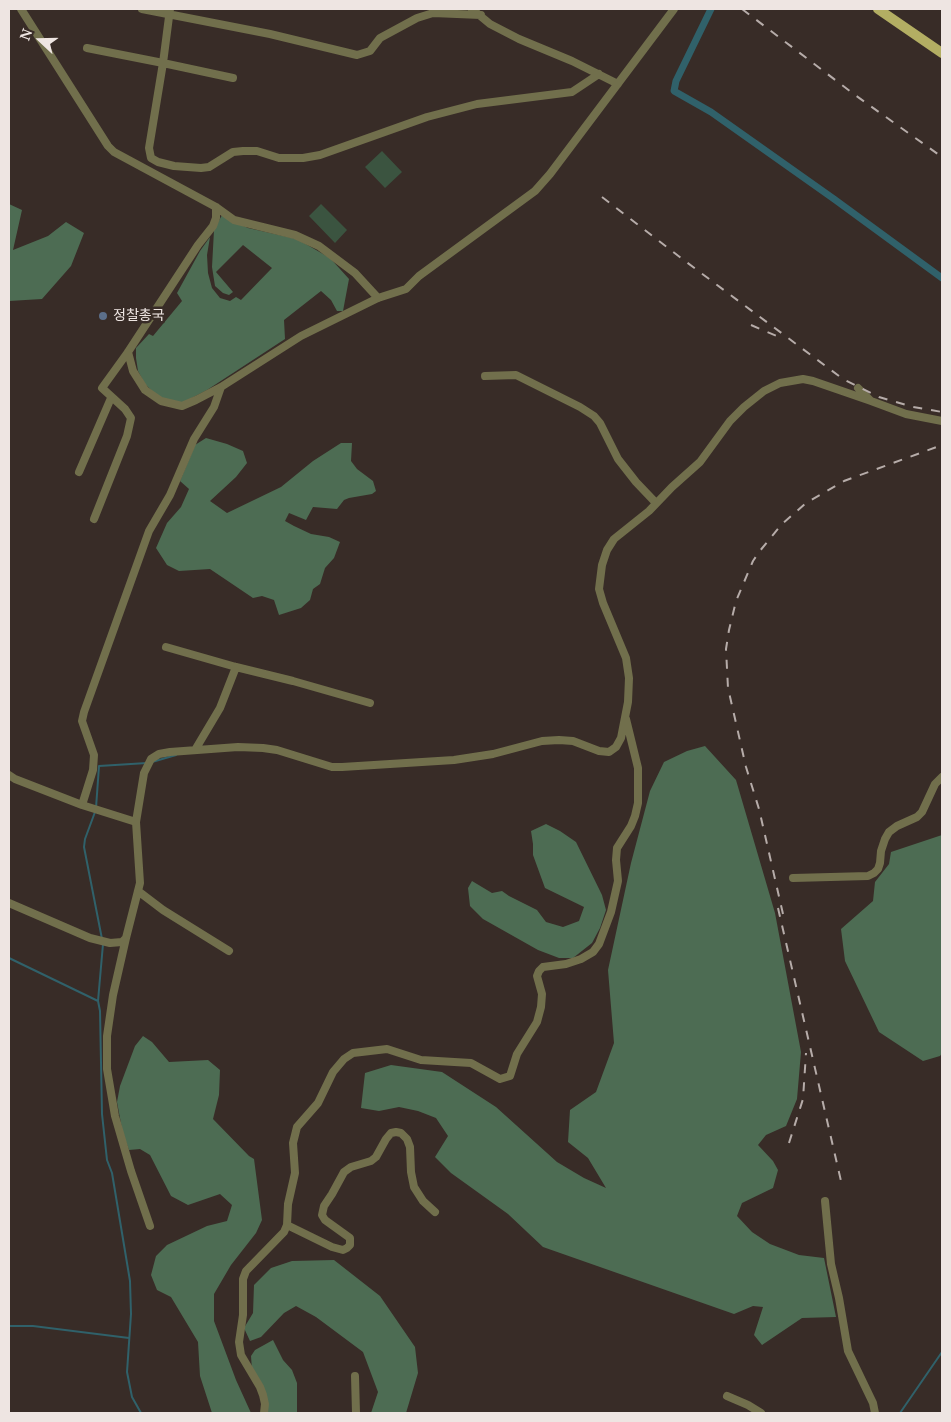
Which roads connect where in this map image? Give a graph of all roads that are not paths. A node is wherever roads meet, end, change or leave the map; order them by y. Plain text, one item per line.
1 (142, 9) edge
2 (472, 9) edge
3 (674, 9) edge
4 (878, 9) edge
5 (25, 10) edge
6 (169, 12) edge
7 (480, 14) junction
8 (87, 48) dead end
9 (942, 53) edge
10 (163, 62) junction
11 (599, 74) junction
12 (233, 78) dead end
13 (618, 84) junction
14 (216, 207) junction
15 (378, 298) junction
16 (128, 352) junction
17 (485, 376) dead end
18 (221, 387) junction
19 (858, 388) dead end
20 (111, 398) junction
21 (871, 401) junction
22 (942, 421) edge
23 (79, 472) dead end
24 (656, 503) junction
25 (94, 519) dead end
26 (166, 646) dead end
27 (236, 667) junction
28 (370, 703) dead end
29 (625, 715) junction
30 (196, 750) junction
31 (9, 775) edge
32 (942, 777) edge
33 (82, 805) junction
34 (136, 822) junction
35 (793, 878) dead end
36 (138, 890) junction
37 (9, 902) edge
38 (126, 938) junction
39 (229, 951) dead end
40 (825, 1201) dead end
41 (435, 1212) dead end
42 (287, 1225) junction
43 (150, 1226) dead end
44 (355, 1376) dead end
45 (727, 1396) dead end
46 (264, 1413) edge
47 (356, 1413) edge
48 (761, 1413) edge
49 (875, 1413) edge

1 - 6 street
2 - 7 street
3 - 13 street
4 - 9 main road
5 - 14 street
6 - 7 street
6 - 10 street
7 - 11 street
8 - 10 street
10 - 11 street
10 - 12 street
11 - 13 street
13 - 15 street
14 - 15 street
14 - 16 street
15 - 18 street
16 - 18 street
16 - 20 street
17 - 24 street
18 - 33 street
19 - 21 street
20 - 23 street
20 - 25 street
21 - 22 street
21 - 24 street
24 - 29 street
26 - 27 street
27 - 28 street
27 - 30 street
29 - 30 street
29 - 42 street
30 - 34 street
31 - 33 street
32 - 35 street
33 - 34 street
34 - 36 street
36 - 38 street
36 - 39 street
37 - 38 street
38 - 43 street
40 - 49 street
41 - 42 street
42 - 46 street
44 - 47 street
45 - 48 street

